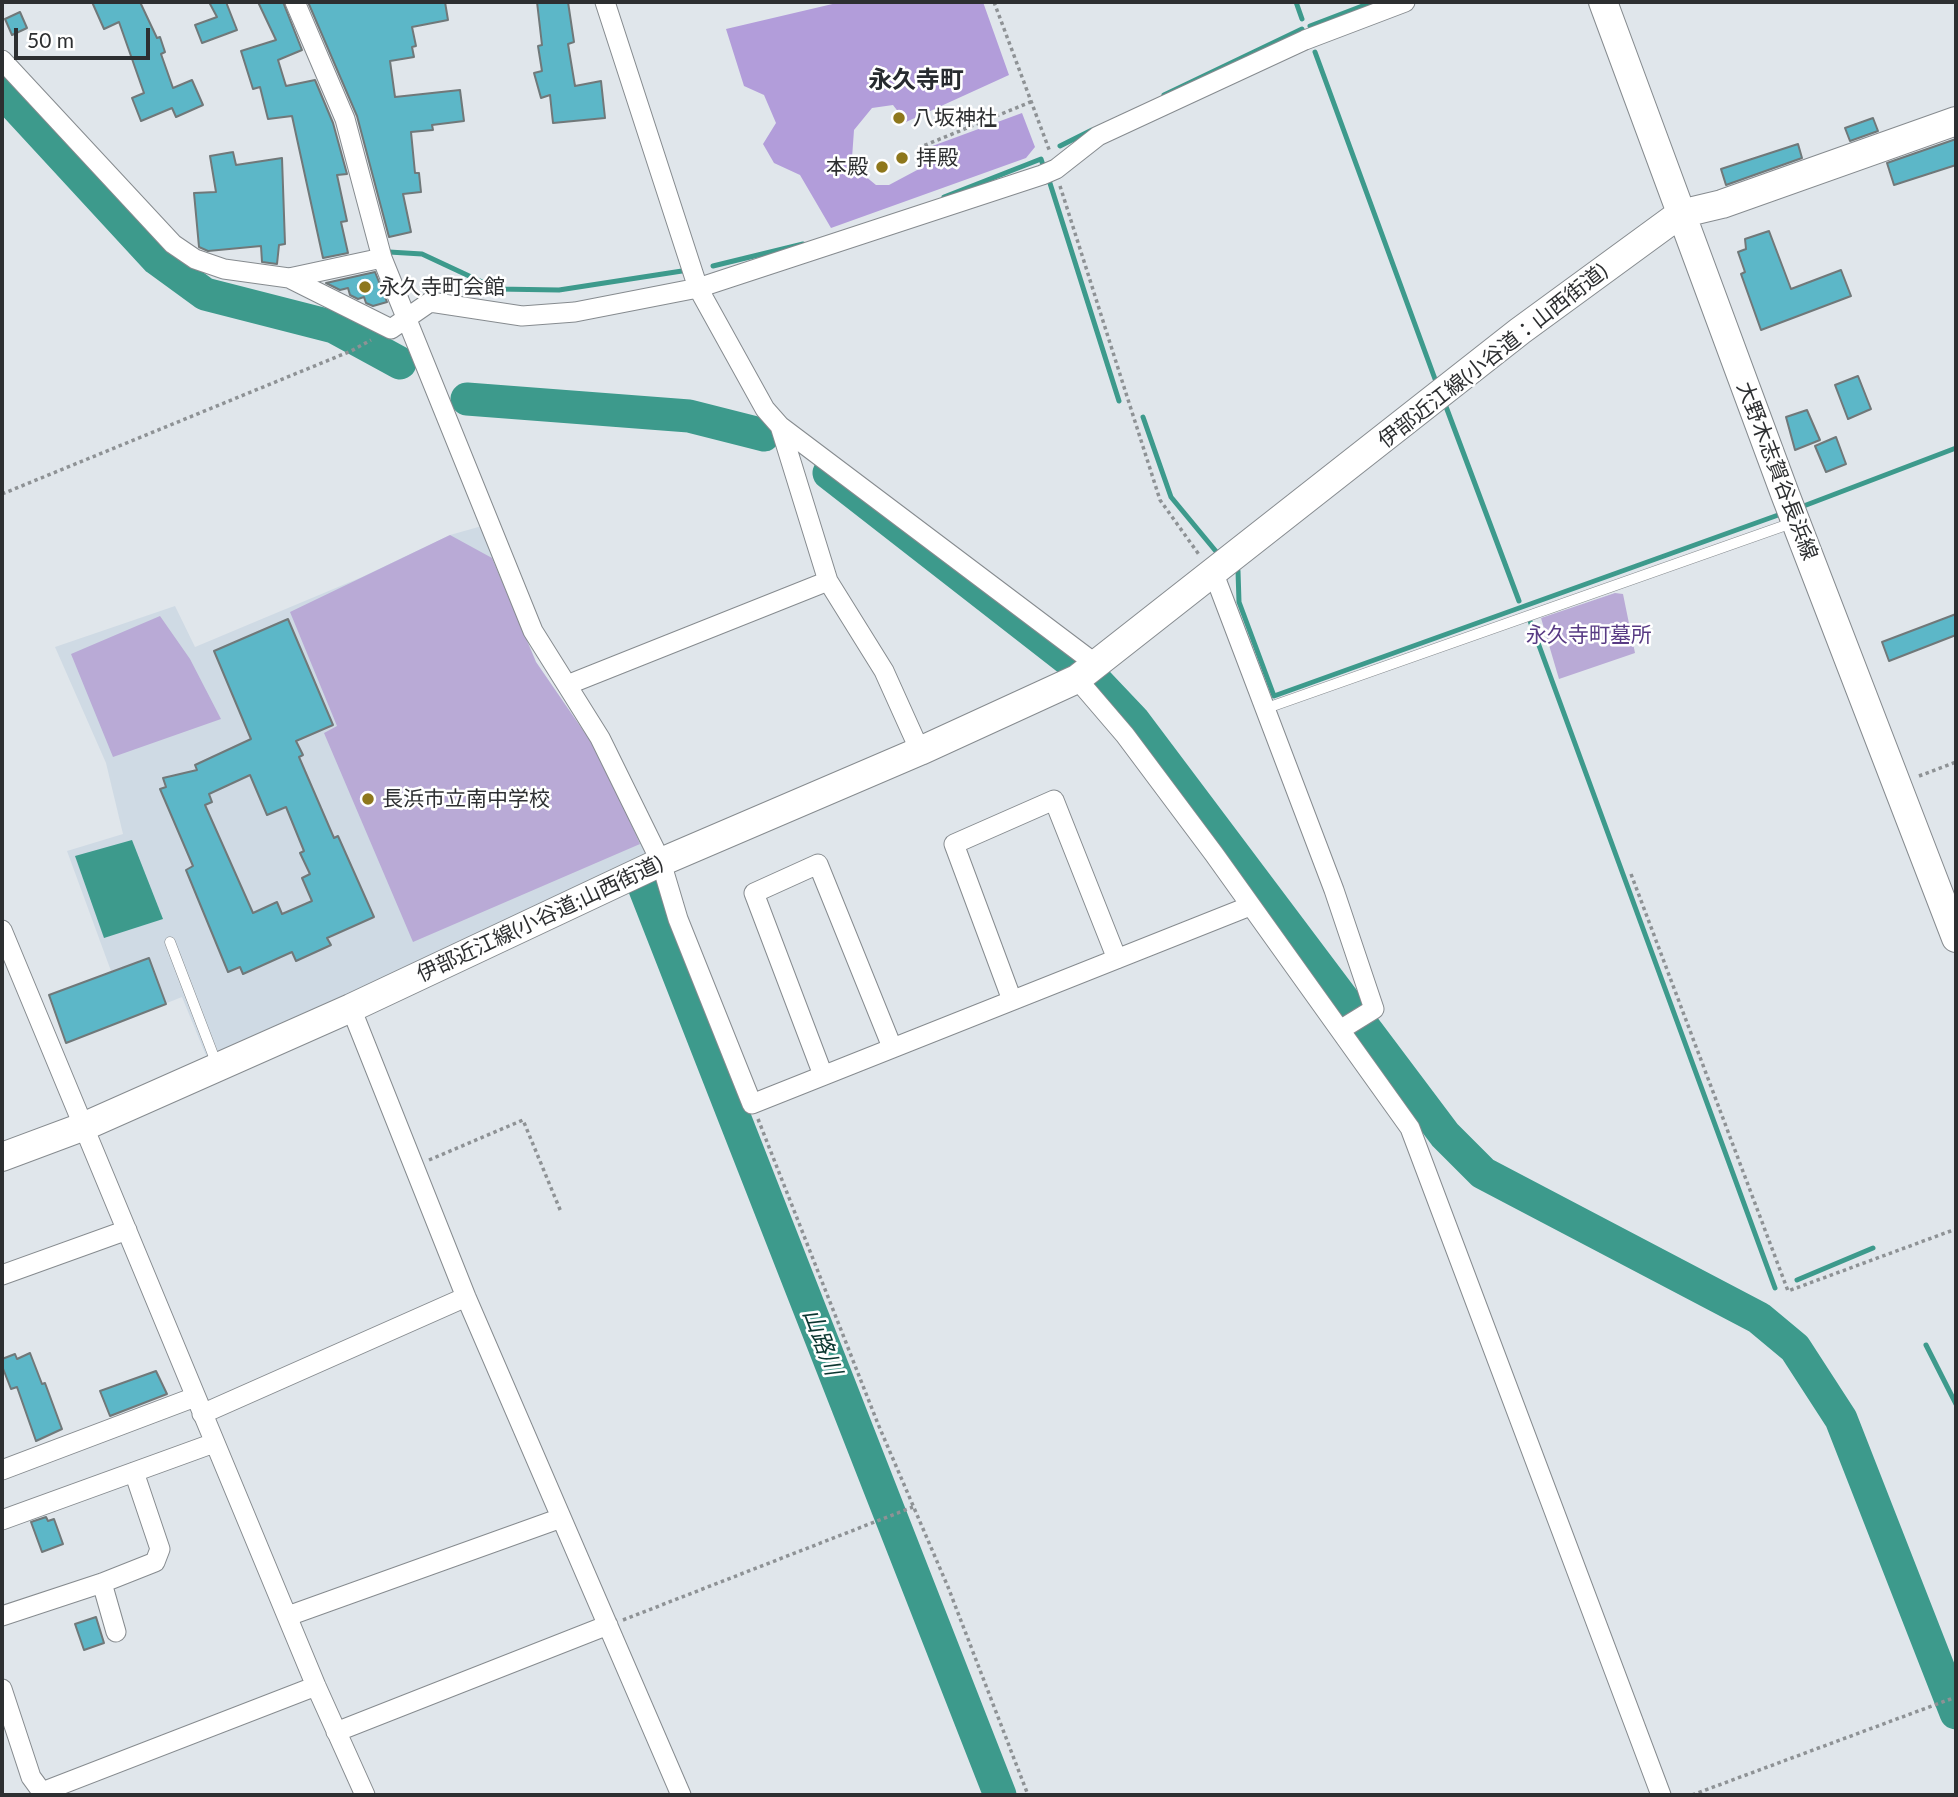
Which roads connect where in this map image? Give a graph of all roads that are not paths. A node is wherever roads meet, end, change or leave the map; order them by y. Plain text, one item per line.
1 (295, 2) edge
2 (606, 2) edge
3 (1405, 2) edge
4 (1603, 2) edge
5 (2, 60) edge
6 (1956, 121) edge
7 (1680, 214) junction
8 (382, 258) junction
9 (289, 278) junction
10 (698, 288) junction
11 (408, 316) junction
12 (780, 426) junction
13 (1796, 522) junction
14 (1225, 566) junction
15 (828, 581) junction
16 (1089, 671) junction
17 (567, 685) junction
18 (1267, 708) junction
19 (920, 751) junction
20 (661, 862) junction
21 (1250, 906) junction
22 (2, 930) edge
23 (1956, 938) edge
24 (170, 942) dead end
25 (1116, 958) junction
26 (1012, 1000) junction
27 (351, 1008) junction
28 (1340, 1030) junction
29 (892, 1047) junction
30 (217, 1065) junction
31 (823, 1075) junction
32 (85, 1126) junction
33 (2, 1157) edge
34 (127, 1230) junction
35 (2, 1275) edge
36 (466, 1297) junction
37 (198, 1406) junction
38 (214, 1443) junction
39 (2, 1470) edge
40 (134, 1472) junction
41 (561, 1518) junction
42 (2, 1520) edge
43 (102, 1583) junction
44 (2, 1616) edge
45 (288, 1616) junction
46 (608, 1625) junction
47 (116, 1632) dead end
48 (316, 1686) junction
49 (2, 1689) edge
50 (7, 1727) edge
51 (336, 1732) junction
52 (365, 1795) edge
53 (681, 1795) edge
54 (1661, 1795) edge

1 - 8 street
2 - 10 street
3 - 10 street
4 - 7 main road, 大野木志賀谷長浜線
5 - 9 street
6 - 7 main road, 伊部近江線(小谷道：山西街道)
7 - 13 main road, 大野木志賀谷長浜線
7 - 14 main road, 伊部近江線(小谷道：山西街道)
8 - 9 street
8 - 11 street
9 - 11 street
10 - 11 street
10 - 12 street
11 - 17 street
12 - 15 street
12 - 16 street
13 - 18 lane
13 - 23 main road, 大野木志賀谷長浜線
14 - 16 main road, 伊部近江線(小谷道：山西街道)
14 - 18 street
15 - 17 street
15 - 19 street
16 - 19 main road, 伊部近江線(小谷道;山西街道)
16 - 21 street
17 - 20 street
18 - 28 street
19 - 20 main road, 伊部近江線(小谷道;山西街道)
20 - 27 main road, 伊部近江線(小谷道;山西街道)
20 - 31 street
21 - 25 street
21 - 28 street
22 - 32 street
24 - 30 lane
25 - 26 street
25 - 26 street
26 - 29 street
27 - 30 main road, 伊部近江線(小谷道;山西街道)
27 - 36 street
28 - 54 street
29 - 31 street
29 - 31 street
30 - 32 main road, 伊部近江線(小谷道;山西街道)
32 - 33 main road, 伊部近江線(小谷道;山西街道)
32 - 34 street
34 - 35 street
34 - 37 street
36 - 37 street
36 - 41 street
37 - 38 street
37 - 39 street
38 - 40 street
38 - 45 street
40 - 42 street
40 - 43 street
41 - 45 street
41 - 46 street
43 - 44 street
43 - 47 street
45 - 48 street
46 - 51 street
46 - 53 street
48 - 50 street
48 - 51 street
49 - 50 street
51 - 52 street

